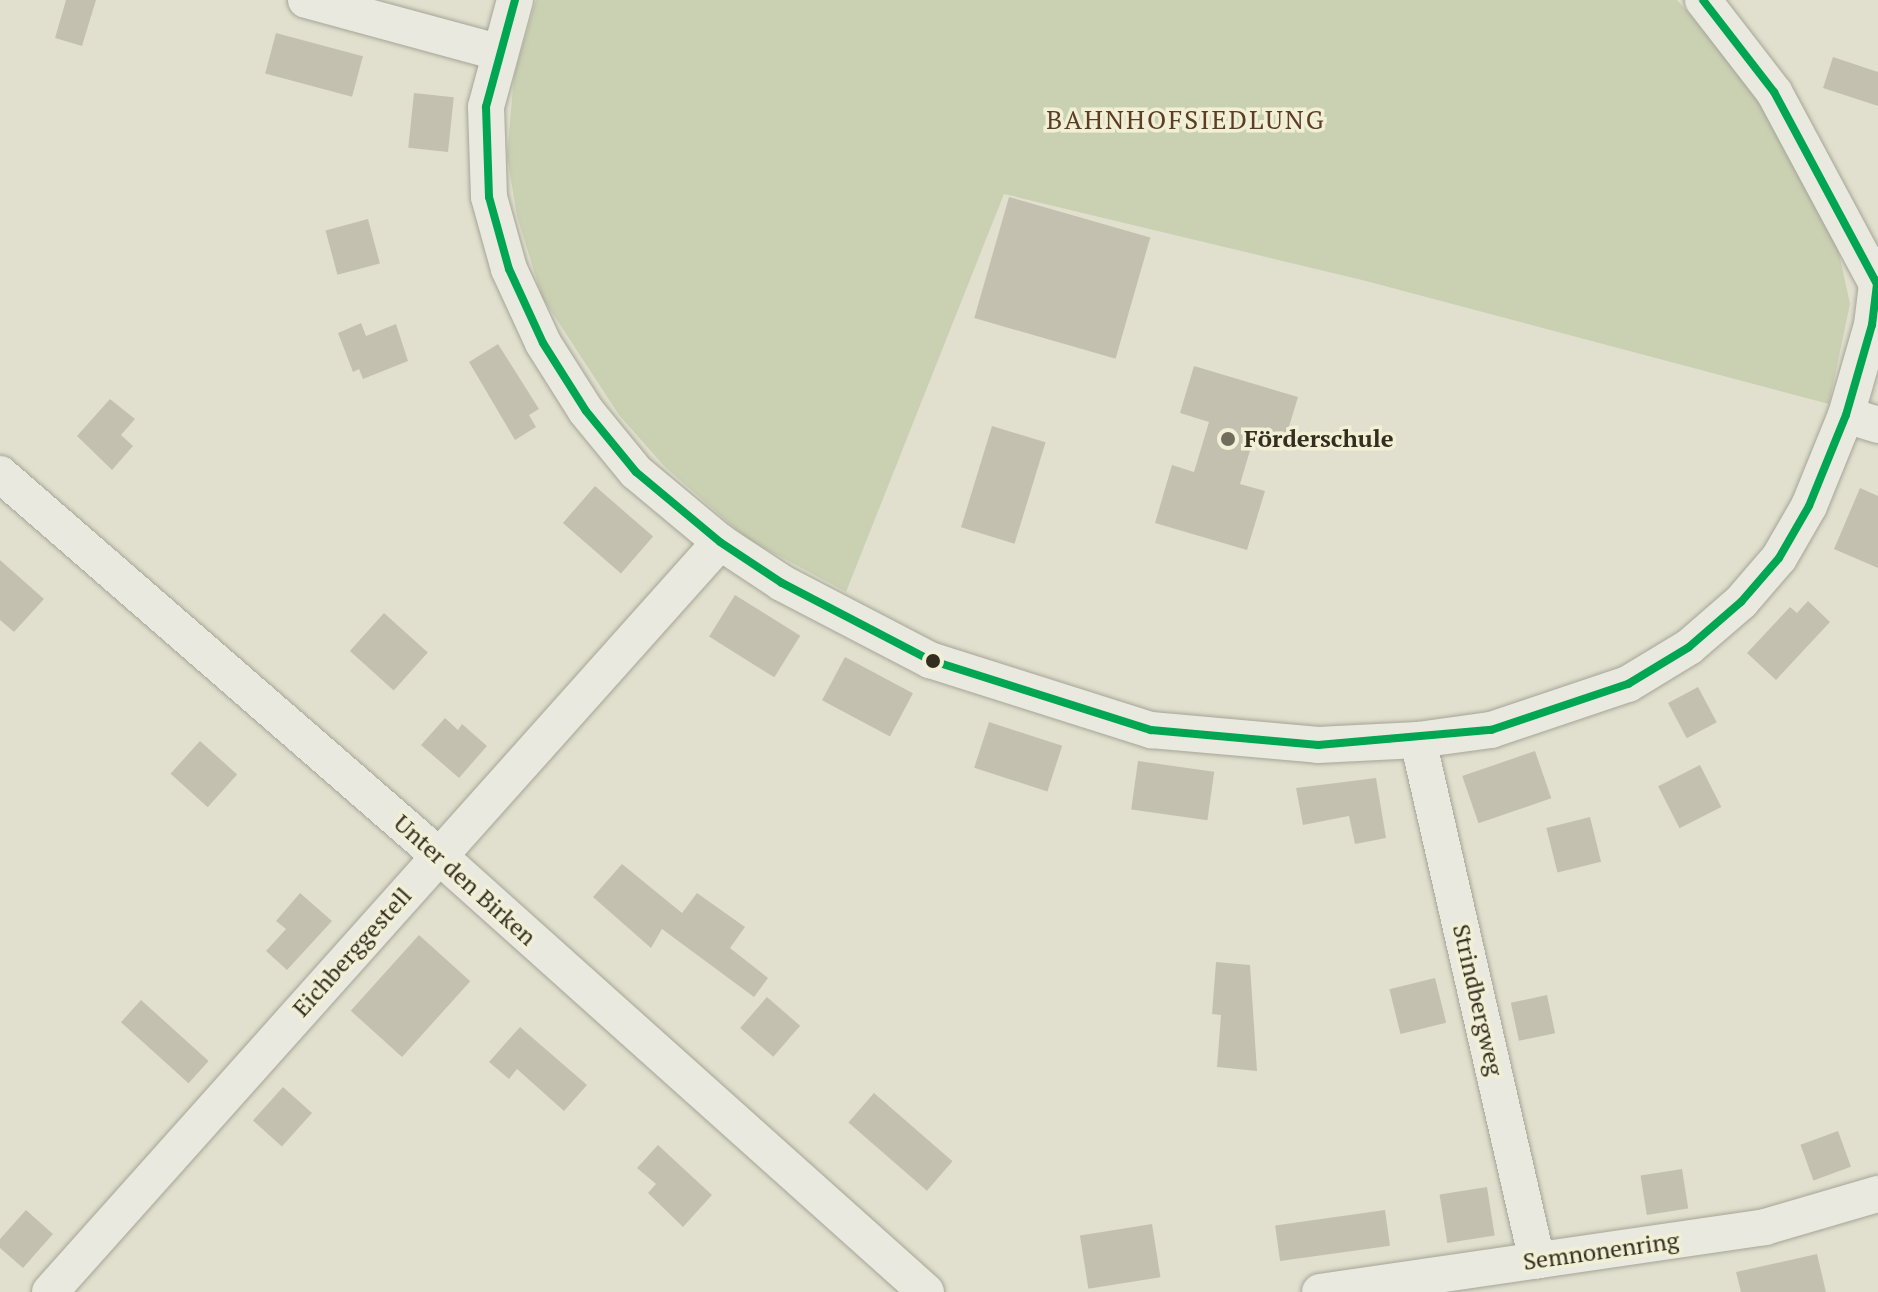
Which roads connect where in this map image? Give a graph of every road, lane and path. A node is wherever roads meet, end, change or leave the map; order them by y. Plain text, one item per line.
1 (306, 0) edge
2 (515, 0) edge
3 (1703, 0) edge
4 (497, 52) junction
5 (1878, 284) edge
6 (1862, 420) edge
7 (0, 474) edge
8 (720, 542) junction
9 (1418, 740) junction
10 (438, 855) junction
11 (1878, 1194) edge
12 (1537, 1261) junction
13 (50, 1292) edge
14 (926, 1292) edge
15 (1320, 1292) edge

1 - 4 street
2 - 4 street
3 - 5 street
4 - 8 street
5 - 6 street
6 - 9 street
7 - 10 street, Unter den Birken
8 - 9 street
8 - 10 street, Eichberggestell
9 - 12 street, Strindbergweg
10 - 13 street, Eichberggestell
10 - 14 street, Unter den Birken
11 - 12 street, Semnonenring
12 - 15 street, Semnonenring

